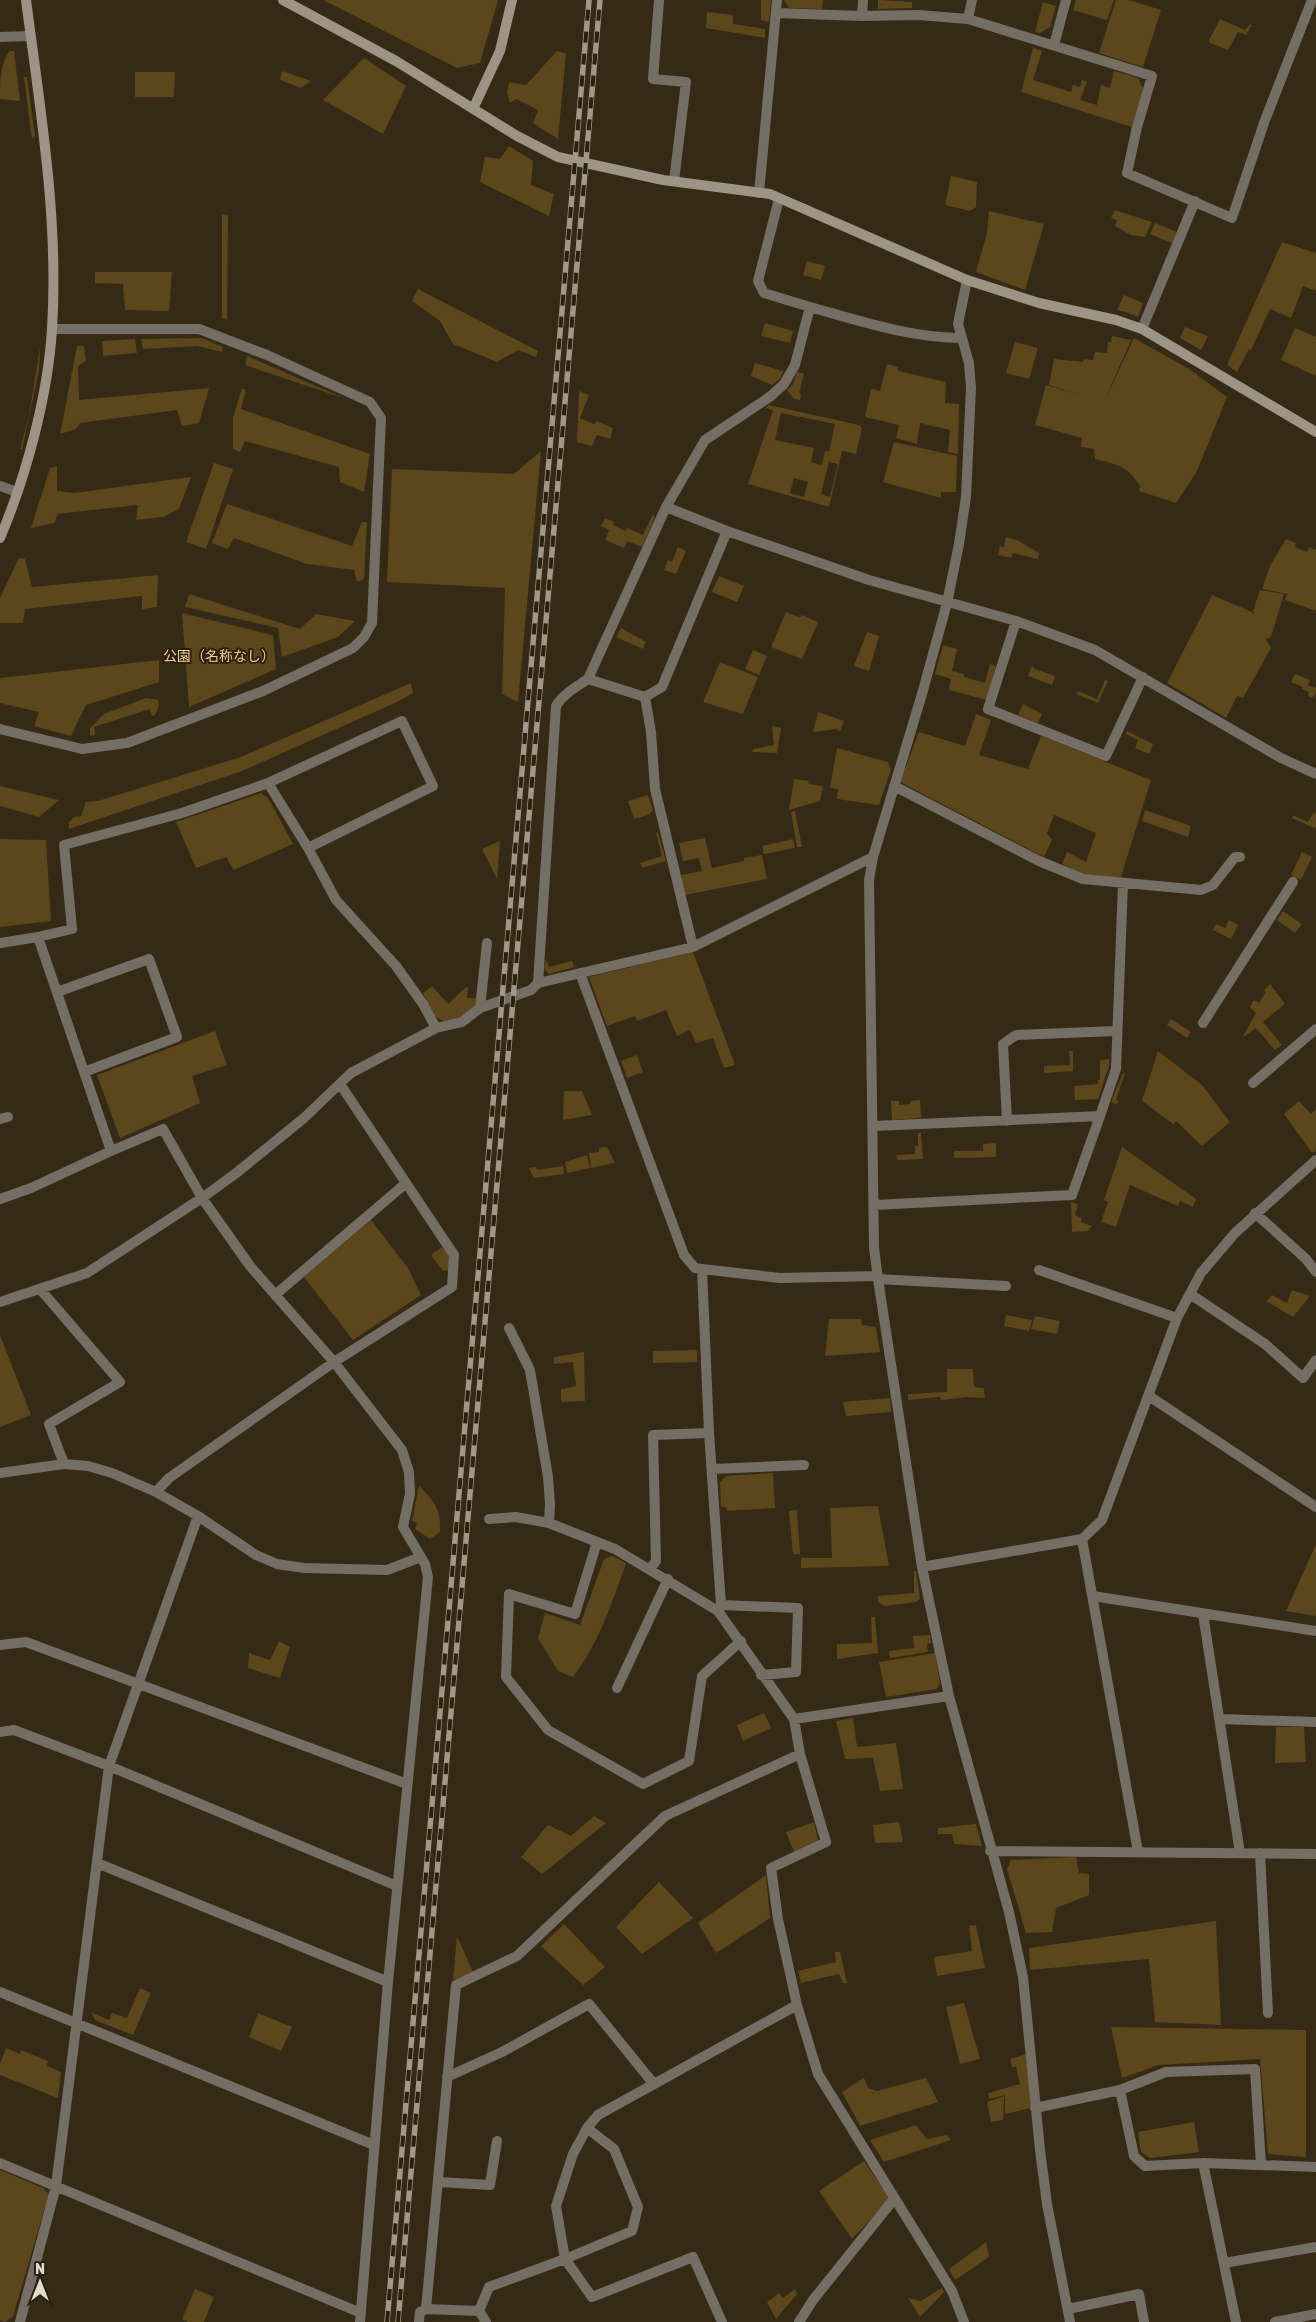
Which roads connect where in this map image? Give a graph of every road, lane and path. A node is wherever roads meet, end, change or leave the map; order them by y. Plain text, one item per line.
1 (26, 0) edge
2 (283, 0) edge
3 (512, 0) edge
4 (659, 0) edge
5 (776, 0) edge
6 (863, 0) edge
7 (972, 0) edge
8 (1066, 0) edge
9 (1312, 0) edge
10 (776, 13) junction
11 (862, 16) junction
12 (968, 19) junction
13 (30, 36) junction
14 (0, 37) edge
15 (1054, 44) junction
16 (473, 109) junction
17 (674, 181) junction
18 (759, 193) junction
19 (779, 199) junction
20 (1195, 201) junction
21 (967, 280) junction
22 (810, 307) junction
23 (52, 329) junction
24 (1142, 329) junction
25 (962, 338) junction
26 (1316, 432) edge
27 (0, 486) edge
28 (17, 492) junction
29 (666, 507) junction
30 (727, 531) junction
31 (0, 538) edge
32 (947, 603) junction
33 (1016, 621) junction
34 (1143, 677) junction
35 (588, 679) junction
36 (645, 698) junction
37 (0, 729) edge
38 (1316, 774) edge
39 (268, 783) junction
40 (894, 786) junction
41 (308, 848) junction
42 (873, 857) junction
43 (1240, 857) dead end
44 (1293, 882) dead end
45 (1123, 883) junction
46 (38, 937) junction
47 (487, 943) dead end
48 (0, 944) edge
49 (693, 947) junction
50 (580, 973) junction
51 (538, 983) junction
52 (56, 992) junction
53 (480, 1008) junction
54 (1203, 1023) dead end
55 (436, 1028) junction
56 (1316, 1029) edge
57 (1116, 1031) junction
58 (84, 1072) junction
59 (1253, 1083) dead end
60 (340, 1084) junction
61 (1100, 1116) junction
62 (1007, 1120) junction
63 (874, 1126) junction
64 (112, 1151) junction
65 (1316, 1160) edge
66 (405, 1184) junction
67 (202, 1198) junction
68 (0, 1199) edge
69 (874, 1205) junction
70 (1255, 1213) junction
71 (702, 1269) junction
72 (1039, 1270) dead end
73 (1316, 1272) edge
74 (878, 1278) junction
75 (1006, 1286) dead end
76 (40, 1288) junction
77 (1190, 1294) junction
78 (276, 1295) junction
79 (0, 1302) edge
80 (1177, 1318) junction
81 (509, 1328) dead end
82 (1316, 1360) edge
83 (334, 1362) junction
84 (1149, 1396) junction
85 (708, 1433) junction
86 (64, 1464) junction
87 (804, 1465) dead end
88 (712, 1469) junction
89 (0, 1473) edge
90 (156, 1492) junction
91 (1316, 1507) edge
92 (198, 1516) junction
93 (489, 1519) dead end
94 (549, 1523) junction
95 (1082, 1539) junction
96 (597, 1542) junction
97 (420, 1557) junction
98 (922, 1567) junction
99 (650, 1569) junction
100 (668, 1579) junction
101 (1093, 1596) junction
102 (719, 1608) junction
103 (1203, 1614) junction
104 (1316, 1631) edge
105 (741, 1642) junction
106 (0, 1645) edge
107 (761, 1675) junction
108 (137, 1685) junction
109 (617, 1688) dead end
110 (949, 1696) junction
111 (794, 1718) junction
112 (1219, 1720) junction
113 (1316, 1722) edge
114 (0, 1732) edge
115 (800, 1754) junction
116 (109, 1766) junction
117 (408, 1784) junction
118 (990, 1850) junction
119 (1138, 1852) junction
120 (1240, 1853) junction
121 (1260, 1853) junction
122 (1316, 1854) edge
123 (97, 1862) junction
124 (397, 1886) junction
125 (388, 1982) junction
126 (0, 1992) edge
127 (797, 2005) junction
128 (1268, 2013) dead end
129 (76, 2024) junction
130 (447, 2077) junction
131 (653, 2083) junction
132 (1120, 2090) junction
133 (1035, 2108) junction
134 (587, 2128) junction
135 (497, 2141) dead end
136 (374, 2145) junction
137 (0, 2163) edge
138 (1203, 2163) junction
139 (1261, 2165) junction
140 (1316, 2167) edge
141 (438, 2182) junction
142 (56, 2186) junction
143 (894, 2199) junction
144 (1316, 2247) edge
145 (565, 2259) junction
146 (1224, 2263) junction
147 (426, 2309) junction
148 (1068, 2309) junction
149 (479, 2312) junction
150 (1316, 2314) edge
151 (361, 2318) edge
152 (20, 2322) edge
153 (419, 2322) edge
154 (486, 2322) edge
155 (722, 2322) edge
156 (799, 2322) edge
157 (964, 2322) edge
158 (1070, 2322) edge
159 (1144, 2322) edge
160 (1236, 2322) edge
161 (1274, 2322) edge

1 - 13 street
2 - 16 street
3 - 16 street
4 - 17 street
5 - 10 street
6 - 11 street
7 - 12 street
8 - 15 street
9 - 20 street
10 - 11 street
10 - 18 street
11 - 12 street
12 - 15 street
13 - 14 street
13 - 23 street
15 - 20 street
16 - 17 street
17 - 18 street
18 - 19 street
19 - 21 street
19 - 22 street
20 - 24 street
21 - 24 street
21 - 25 street
22 - 25 street
22 - 29 street
23 - 28 street
23 - 37 street
24 - 26 street
25 - 32 street
27 - 28 street
28 - 31 street
29 - 30 street
29 - 35 street
30 - 32 street
30 - 36 street
32 - 33 street
32 - 40 street
33 - 34 street
33 - 34 street
34 - 38 street
35 - 36 street
35 - 51 street
36 - 49 street
39 - 41 street
39 - 41 street
39 - 46 street
40 - 42 street
40 - 45 street
41 - 55 street
42 - 49 street
42 - 63 street
43 - 45 street
44 - 54 street
45 - 57 street
46 - 48 street
46 - 52 street
47 - 53 street
49 - 50 street
50 - 51 street
50 - 71 street
51 - 53 street
52 - 58 street
52 - 58 street
53 - 55 street
55 - 60 street
56 - 59 street
57 - 61 street
57 - 62 street
58 - 64 street
60 - 66 street
60 - 67 street
61 - 62 street
61 - 69 street
62 - 63 street
63 - 69 street
64 - 67 street
64 - 68 street
65 - 70 street
66 - 78 street
66 - 83 street
67 - 76 street
67 - 78 street
69 - 74 street
70 - 73 street
70 - 77 street
71 - 74 street
71 - 85 street
72 - 80 street
74 - 75 street
74 - 98 street
76 - 79 street
76 - 86 street
77 - 80 street
77 - 82 street
78 - 83 street
80 - 84 street
81 - 94 street
83 - 90 street
83 - 97 street
84 - 91 street
84 - 95 street
85 - 88 street
85 - 99 street
86 - 89 street
86 - 90 street
87 - 88 street
88 - 102 street
90 - 92 street
92 - 97 street
92 - 108 street
93 - 94 street
94 - 96 street
95 - 98 street
95 - 101 street
96 - 99 street
96 - 105 street
97 - 117 street
98 - 110 street
99 - 100 street
100 - 102 street
100 - 109 street
101 - 103 street
101 - 119 street
102 - 105 street
102 - 107 street
103 - 104 street
103 - 112 street
105 - 107 street
106 - 108 street
107 - 111 street
108 - 116 street
108 - 117 street
110 - 111 street
110 - 118 street
111 - 115 street
112 - 113 street
112 - 120 street
114 - 116 street
115 - 127 street
115 - 130 street
116 - 123 street
116 - 124 street
117 - 124 street
118 - 119 street
118 - 133 street
119 - 120 street
120 - 121 street
121 - 122 street
121 - 128 street
123 - 125 street
123 - 129 street
124 - 125 street
125 - 136 street
126 - 129 street
127 - 131 street
127 - 143 street
129 - 136 street
129 - 142 street
130 - 131 street
130 - 141 street
131 - 134 street
132 - 133 street
132 - 138 street
132 - 139 street
133 - 148 street
134 - 145 street
134 - 145 street
135 - 141 street
136 - 151 street
137 - 142 street
138 - 139 street
138 - 146 street
139 - 140 street
141 - 147 street
142 - 151 street
142 - 152 street
143 - 156 street
143 - 157 street
144 - 146 street
145 - 149 street
145 - 155 street
146 - 160 street
147 - 149 street
147 - 153 street
148 - 158 street
148 - 159 street
149 - 154 street
150 - 161 street

